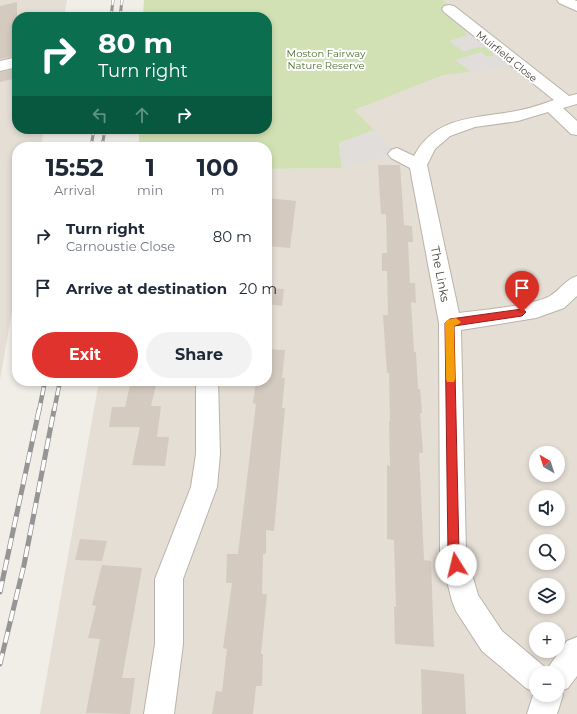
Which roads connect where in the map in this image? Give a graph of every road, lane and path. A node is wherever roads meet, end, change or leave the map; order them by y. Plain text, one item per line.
1 (564, 0) edge
2 (577, 7) edge
3 (449, 9) dead end
4 (12, 63) edge
5 (0, 66) edge
6 (565, 103) edge
7 (577, 130) edge
8 (397, 154) dead end
9 (418, 165) junction
10 (577, 284) edge
11 (450, 323) junction
12 (207, 386) edge
13 (577, 651) edge
14 (565, 668) edge
15 (529, 672) edge
16 (546, 702) edge
17 (159, 714) edge
18 (542, 714) edge

1 - 2 street
3 - 6 street, Muirfield Close
4 - 5 street
6 - 7 street, Muirfield Close
6 - 9 street
8 - 9 street
9 - 11 street, The Links
10 - 11 street
11 - 15 street, The Links
12 - 17 street
13 - 14 street
16 - 18 street

